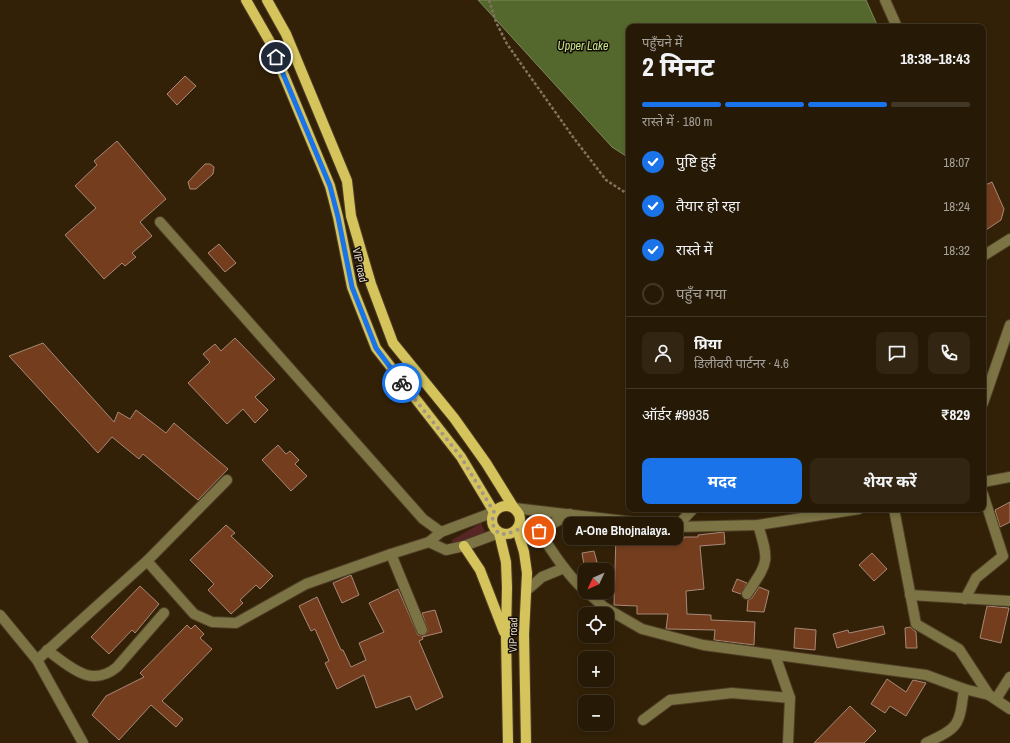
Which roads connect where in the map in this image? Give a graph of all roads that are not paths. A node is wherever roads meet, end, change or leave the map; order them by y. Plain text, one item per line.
1 (246, 0) edge
2 (267, 0) edge
3 (885, 0) edge
4 (896, 24) edge
5 (160, 222) dead end
6 (1010, 239) edge
7 (986, 254) edge
8 (1010, 325) edge
9 (986, 393) edge
10 (1010, 478) edge
11 (227, 480) dead end
12 (986, 482) edge
13 (986, 503) edge
14 (514, 508) junction
15 (494, 512) junction
16 (690, 512) edge
17 (840, 512) edge
18 (895, 512) edge
19 (570, 514) junction
20 (758, 525) junction
21 (676, 527) junction
22 (517, 529) junction
23 (539, 531) junction
24 (441, 532) junction
25 (500, 533) junction
26 (429, 542) junction
27 (464, 546) junction
28 (391, 554) junction
29 (147, 561) junction
30 (564, 568) junction
31 (578, 583) edge
32 (526, 591) junction
33 (747, 594) dead end
34 (910, 595) junction
35 (595, 599) edge
36 (965, 599) junction
37 (1010, 601) edge
38 (164, 613) dead end
39 (0, 615) edge
40 (422, 630) dead end
41 (506, 636) junction
42 (47, 650) junction
43 (775, 655) junction
44 (36, 660) junction
45 (1010, 677) edge
46 (964, 689) junction
47 (992, 697) junction
48 (790, 698) junction
49 (1010, 709) edge
50 (643, 720) dead end
51 (83, 743) edge
52 (508, 743) edge
53 (526, 743) edge
54 (788, 743) edge
55 (926, 743) edge

1 - 15 main road, VIP road
2 - 14 main road, VIP road
3 - 4 street
5 - 24 street
6 - 7 street
8 - 9 street
10 - 12 street
11 - 29 street
13 - 36 street
14 - 15 main road
14 - 19 street
14 - 22 main road
15 - 24 street
15 - 25 main road
16 - 21 street
17 - 20 street
18 - 34 street
19 - 21 street
19 - 23 street
20 - 21 street
20 - 33 street
22 - 23 street
22 - 25 main road
22 - 32 main road, VIP road
23 - 30 street
24 - 26 street
25 - 27 street
25 - 41 main road, VIP road
26 - 27 street
26 - 28 street
27 - 41 main road
28 - 29 street
28 - 40 street
29 - 42 street
30 - 31 street
30 - 32 street
32 - 53 main road, VIP road
34 - 36 street
34 - 47 street
35 - 43 street
36 - 37 street
38 - 42 street
39 - 44 street
41 - 52 main road, VIP road
42 - 44 street
43 - 46 street
43 - 48 street
44 - 51 street
45 - 47 street
46 - 47 street
46 - 55 street
47 - 49 street
48 - 50 street
48 - 54 street

